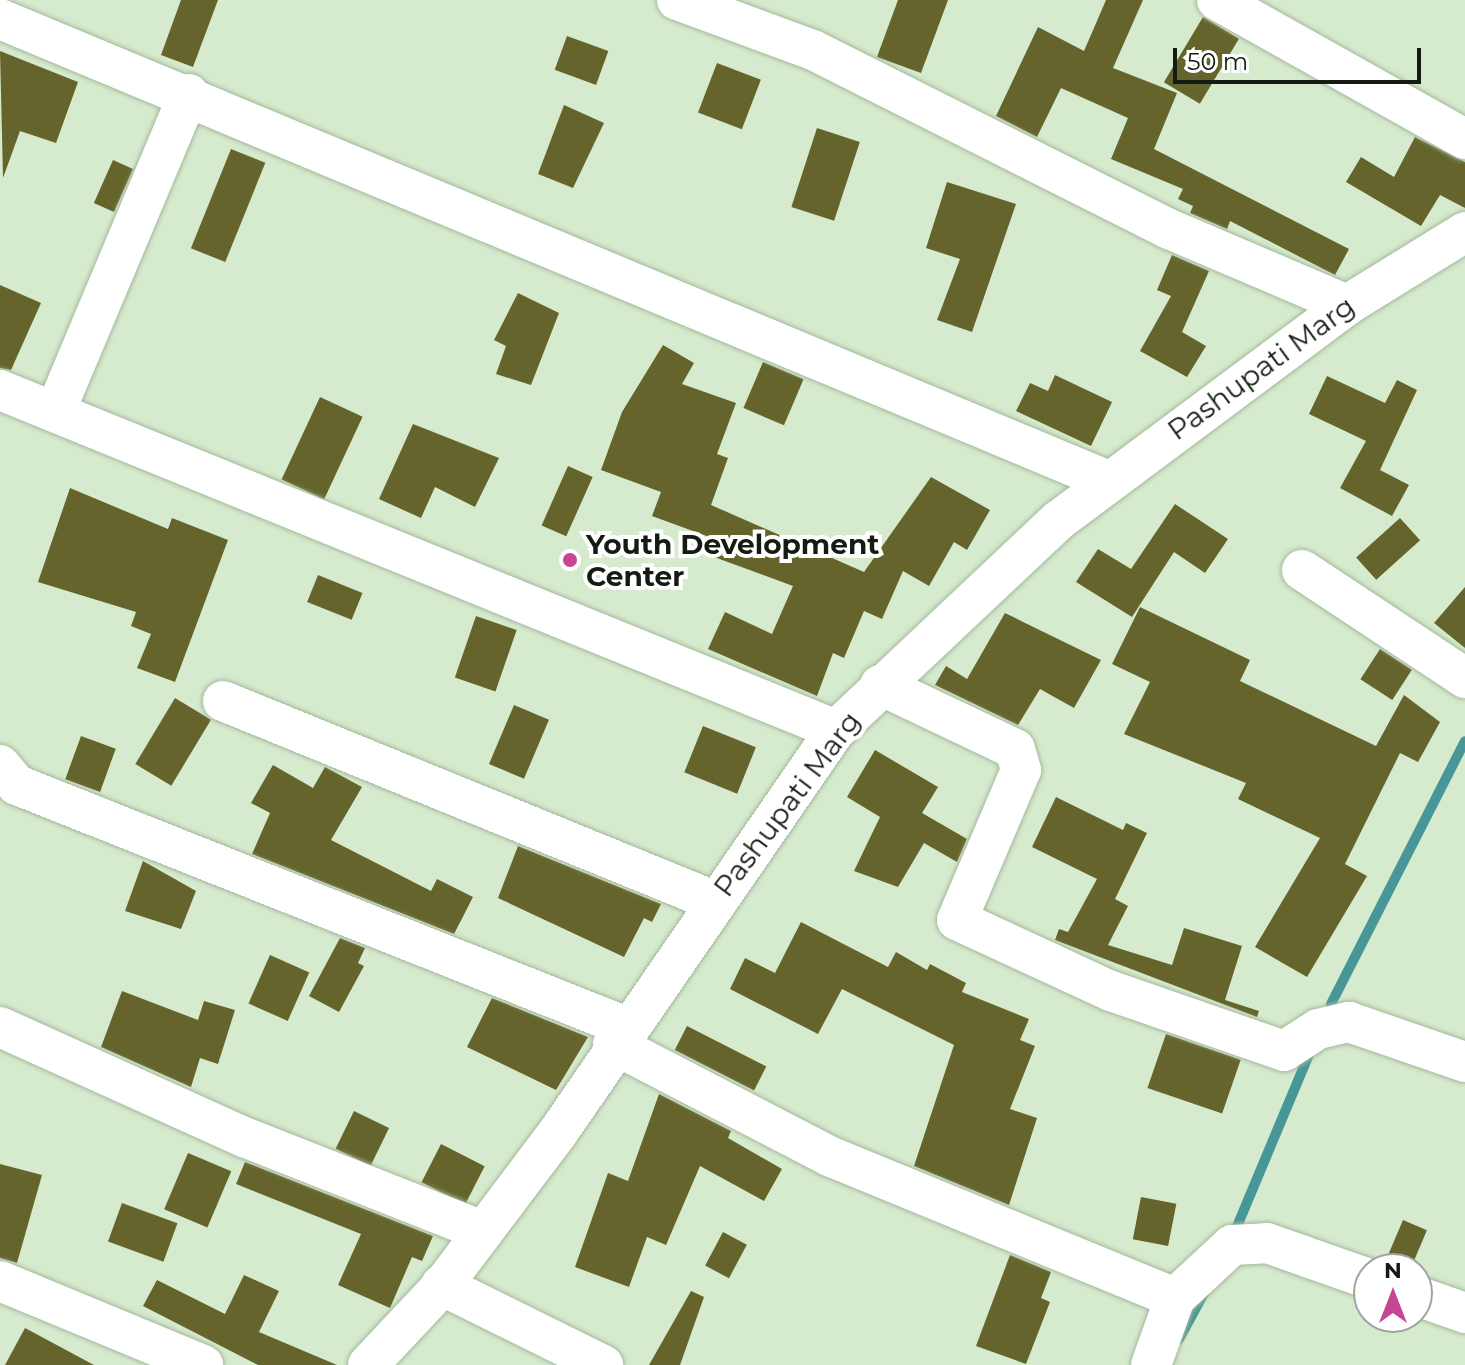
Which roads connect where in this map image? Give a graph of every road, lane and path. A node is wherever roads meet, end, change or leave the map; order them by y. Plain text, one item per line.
1 (677, 0) edge
2 (1217, 0) edge
3 (0, 19) edge
4 (189, 94) junction
5 (1465, 139) edge
6 (1465, 232) edge
7 (1347, 305) junction
8 (0, 390) edge
9 (55, 412) junction
10 (1109, 481) junction
11 (1302, 570) dead end
12 (1465, 678) edge
13 (880, 685) junction
14 (223, 701) dead end
15 (836, 730) junction
16 (0, 765) edge
17 (714, 901) junction
18 (0, 1027) edge
19 (619, 1035) junction
20 (1465, 1062) edge
21 (483, 1231) junction
22 (1353, 1273) edge
23 (0, 1281) edge
24 (441, 1285) junction
25 (1175, 1298) junction
26 (1433, 1302) edge
27 (1465, 1313) edge
28 (203, 1365) edge
29 (368, 1365) edge
30 (603, 1365) edge
31 (1151, 1365) edge

1 - 7 street
2 - 5 street
3 - 4 street
4 - 9 street
4 - 10 street
6 - 7 street, Pashupati Marg
7 - 10 street, Pashupati Marg
8 - 9 street
9 - 15 street
10 - 13 street, Pashupati Marg
11 - 12 street
13 - 15 street, Pashupati Marg
13 - 20 street
14 - 17 street
15 - 17 street, Pashupati Marg
16 - 19 street
17 - 19 street, Pashupati Marg
18 - 21 street
19 - 21 street, Pashupati Marg
19 - 25 street
21 - 24 street, Pashupati Marg
22 - 25 street
23 - 28 street
24 - 29 street, Pashupati Marg
24 - 30 street
25 - 31 street
26 - 27 street

